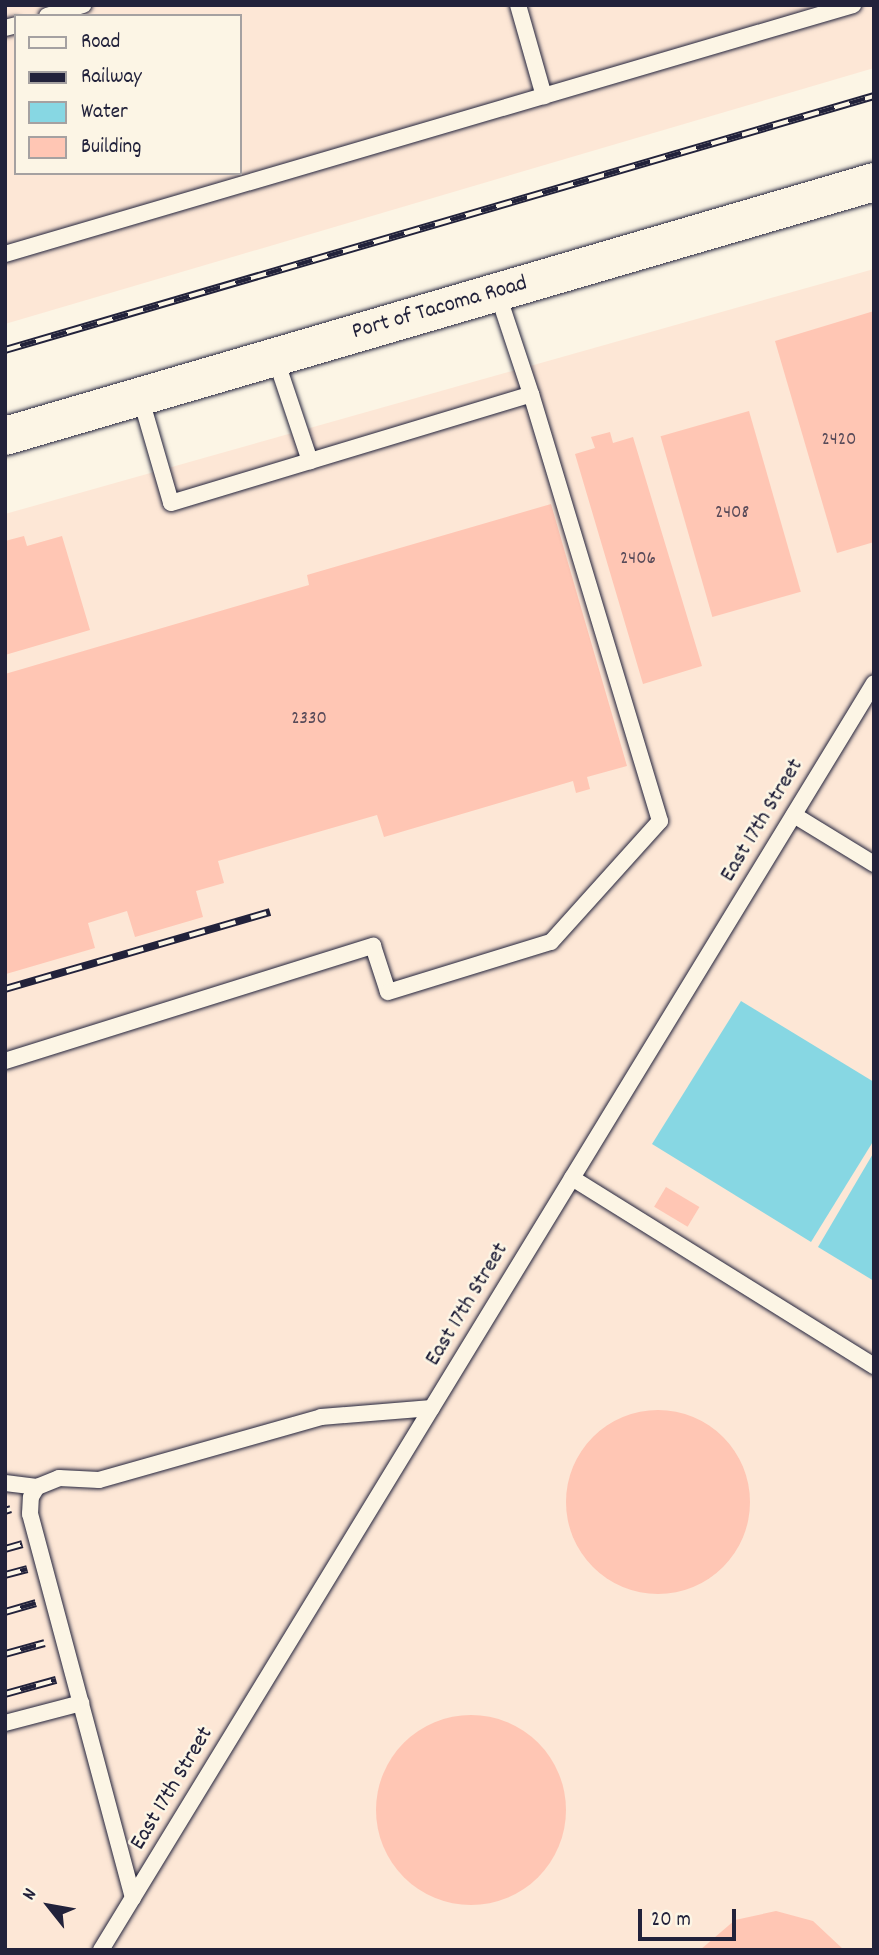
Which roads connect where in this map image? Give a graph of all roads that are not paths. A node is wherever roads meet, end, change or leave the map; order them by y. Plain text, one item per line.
1 (83, 5) edge
2 (518, 5) edge
3 (853, 5) edge
4 (54, 14) edge
5 (544, 96) junction
6 (874, 182) edge
7 (5, 254) edge
8 (497, 292) junction
9 (275, 357) junction
10 (531, 394) junction
11 (140, 396) junction
12 (5, 436) edge
13 (310, 461) junction
14 (874, 683) edge
15 (794, 815) junction
16 (874, 863) edge
17 (5, 1061) edge
18 (572, 1178) junction
19 (874, 1366) edge
20 (432, 1408) junction
21 (5, 1483) edge
22 (37, 1487) junction
23 (81, 1703) junction
24 (5, 1723) edge
25 (133, 1898) junction
26 (101, 1950) edge

1 - 4 lane
2 - 5 lane
3 - 5 lane
5 - 7 lane
6 - 8 main road, Port of Tacoma Road
8 - 9 main road, Port of Tacoma Road
8 - 10 lane
9 - 11 main road, Port of Tacoma Road
9 - 13 lane
10 - 13 lane
10 - 17 lane
11 - 12 main road, Port of Tacoma Road
11 - 13 lane
14 - 15 lane, East 17th Street
15 - 16 lane
15 - 18 lane, East 17th Street
18 - 19 lane
18 - 20 lane, East 17th Street
20 - 22 lane
20 - 25 lane, East 17th Street
21 - 22 lane
22 - 23 lane
23 - 24 lane
23 - 25 lane
25 - 26 lane, East 17th Street

